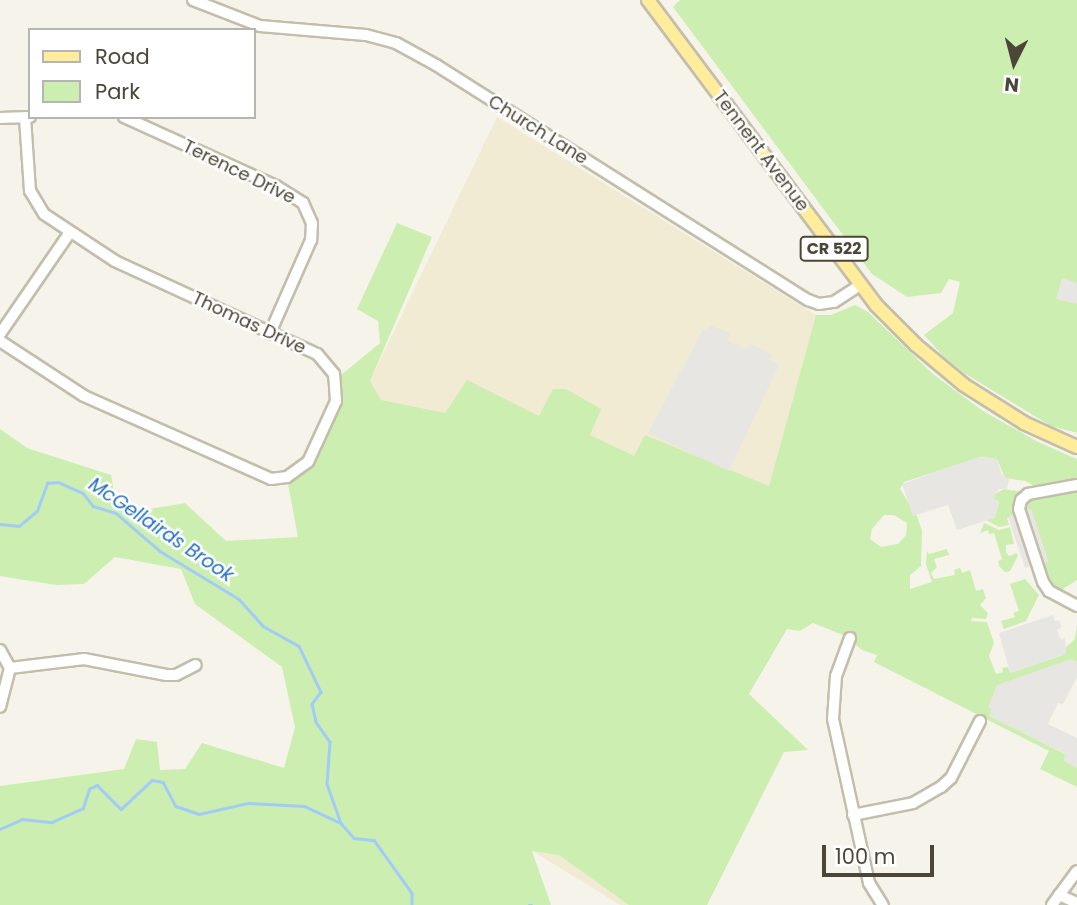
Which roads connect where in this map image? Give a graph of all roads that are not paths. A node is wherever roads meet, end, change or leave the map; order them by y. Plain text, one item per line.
1 (193, 0) edge
2 (648, 0) edge
3 (27, 117) edge
4 (0, 118) edge
5 (128, 119) edge
6 (70, 232) junction
7 (860, 285) junction
8 (270, 333) junction
9 (0, 334) edge
10 (0, 341) edge
11 (1077, 447) edge
12 (1077, 485) edge
13 (1077, 606) edge
14 (850, 638) dead end
15 (0, 650) edge
16 (196, 665) dead end
17 (10, 668) junction
18 (0, 707) edge
19 (980, 721) dead end
20 (853, 815) junction
21 (1077, 871) edge
22 (1059, 895) junction
23 (876, 903) edge
24 (1077, 903) edge
25 (1052, 905) edge

1 - 7 street, Church Lane
2 - 7 main road, Tennent Avenue / CR 522
3 - 4 street
3 - 6 street, Thomas Drive
5 - 8 street, Terence Drive
6 - 8 street, Thomas Drive
6 - 9 street
7 - 11 main road, Tennent Avenue / CR 522
8 - 10 street, Thomas Drive
12 - 13 street
14 - 20 street
15 - 17 street
16 - 17 street
17 - 18 street
19 - 20 street
20 - 23 street
21 - 22 street
22 - 24 street
22 - 25 street

